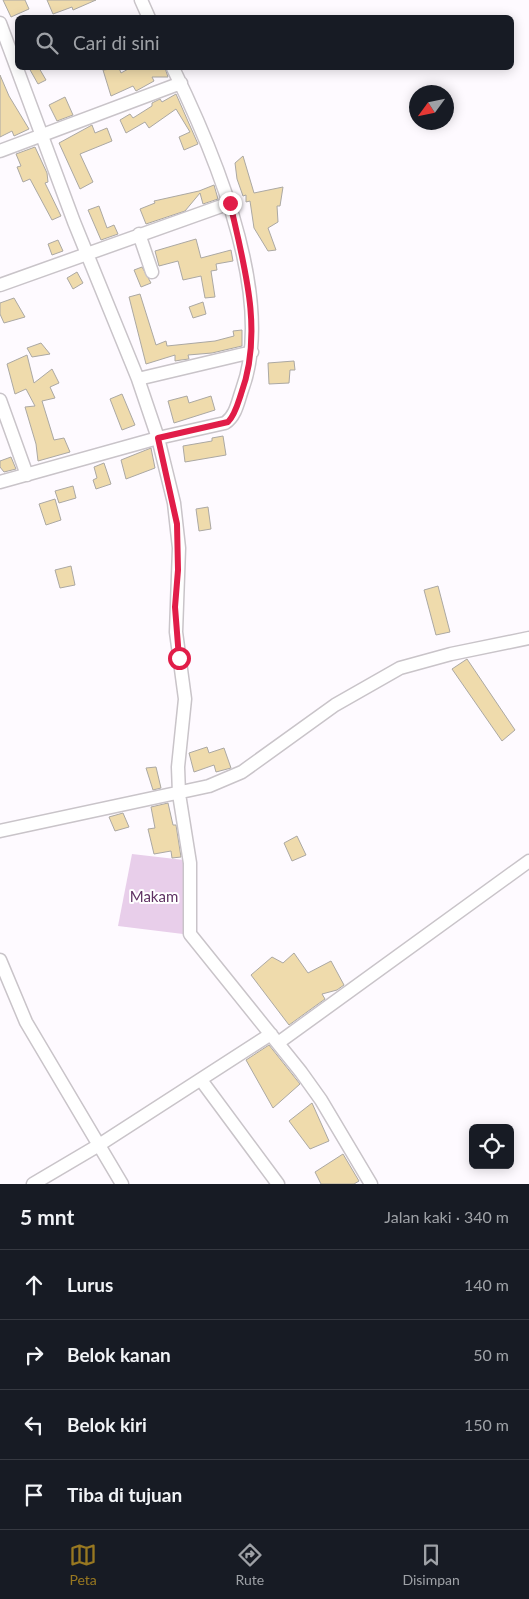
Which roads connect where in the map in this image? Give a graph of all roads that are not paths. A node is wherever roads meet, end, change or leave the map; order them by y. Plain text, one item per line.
1 (141, 0) edge
2 (148, 15) edge
3 (0, 23) edge
4 (15, 64) edge
5 (17, 70) edge
6 (174, 70) edge
7 (181, 83) junction
8 (41, 135) junction
9 (0, 151) edge
10 (230, 203) junction
11 (139, 234) junction
12 (87, 255) junction
13 (152, 272) dead end
14 (0, 285) edge
15 (252, 352) junction
16 (138, 380) junction
17 (0, 400) edge
18 (158, 438) junction
19 (27, 475) junction
20 (0, 482) edge
21 (529, 638) edge
22 (179, 794) junction
23 (0, 831) edge
24 (529, 861) edge
25 (0, 960) edge
26 (274, 1039) junction
27 (201, 1080) junction
28 (99, 1145) junction
29 (369, 1183) edge
30 (33, 1184) edge
31 (122, 1184) edge
32 (278, 1184) edge

1 - 2 street
3 - 4 street
5 - 8 street
6 - 7 street
7 - 8 street
7 - 10 street
8 - 9 street
8 - 12 street
10 - 11 street
10 - 15 street
11 - 12 street
11 - 13 street
12 - 14 street
12 - 16 street
15 - 16 street
15 - 18 street
16 - 18 street
17 - 19 street
18 - 19 street
18 - 22 street
19 - 20 street
21 - 22 street
22 - 23 street
22 - 26 street
24 - 26 street
25 - 28 street
26 - 27 street
26 - 29 street
27 - 28 street
27 - 32 street
28 - 30 street
28 - 31 street

